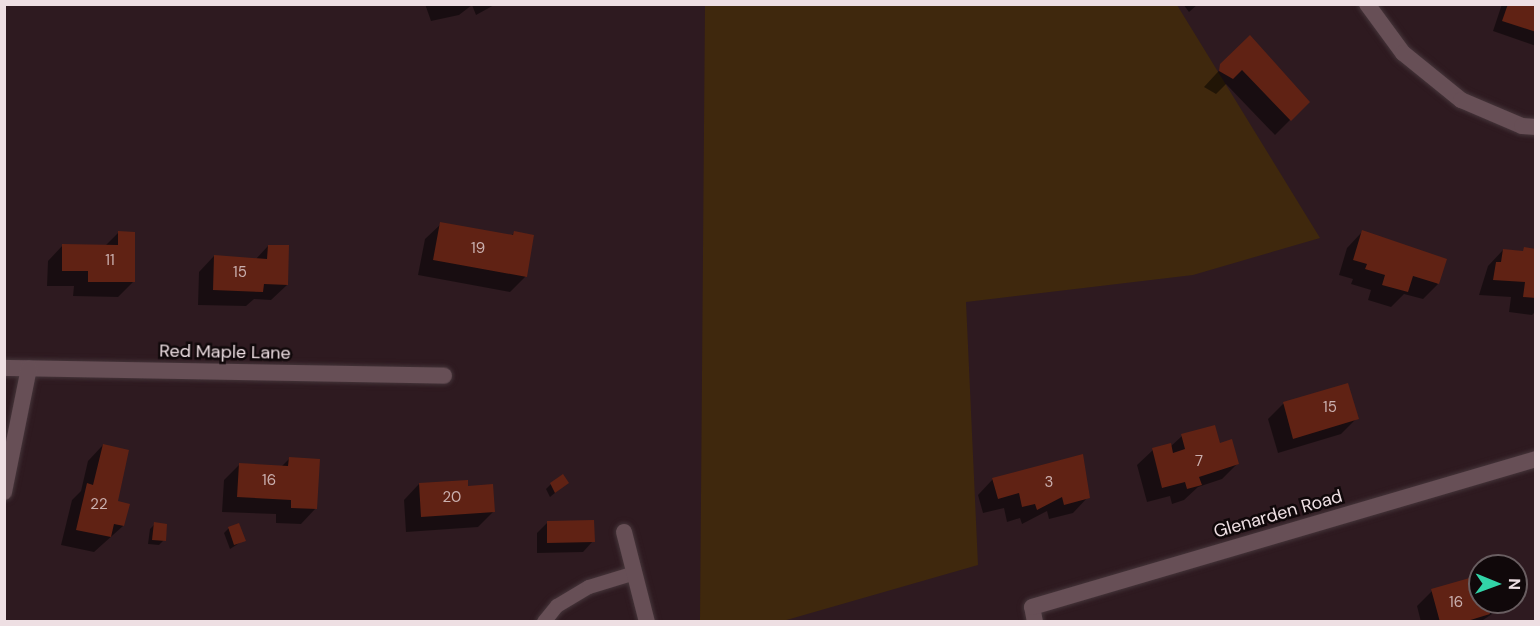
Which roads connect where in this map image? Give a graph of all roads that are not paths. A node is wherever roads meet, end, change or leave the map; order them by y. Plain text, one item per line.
1 (1367, 4) edge
2 (1536, 127) edge
3 (4, 368) edge
4 (28, 368) junction
5 (444, 376) dead end
6 (1536, 459) edge
7 (4, 492) edge
8 (624, 532) dead end
9 (635, 573) junction
10 (1034, 614) edge
11 (544, 621) edge
12 (647, 621) edge

1 - 2 street
3 - 4 street, Red Maple Lane
4 - 5 street, Red Maple Lane
4 - 7 street
6 - 10 street, Glenarden Road
8 - 9 street
9 - 11 lane
9 - 12 street

